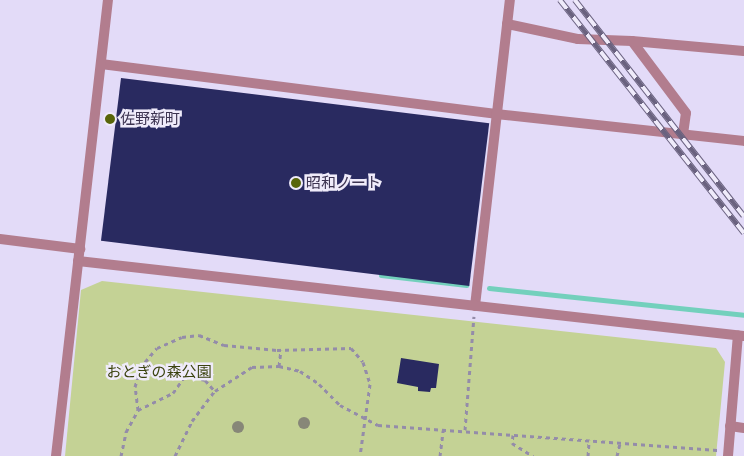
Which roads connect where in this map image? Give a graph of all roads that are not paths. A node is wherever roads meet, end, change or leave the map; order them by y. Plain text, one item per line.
1 (108, 0) edge
2 (510, 0) edge
3 (507, 24) junction
4 (632, 40) junction
5 (744, 51) edge
6 (102, 64) junction
7 (496, 114) junction
8 (683, 134) junction
9 (744, 141) edge
10 (0, 239) edge
11 (80, 249) junction
12 (78, 261) junction
13 (475, 306) junction
14 (741, 336) edge
15 (730, 426) junction
16 (744, 428) edge
17 (728, 454) edge
18 (56, 456) edge

1 - 6 street
2 - 3 street
3 - 4 street
3 - 7 street
4 - 5 street
4 - 8 street
6 - 7 street
6 - 11 street
7 - 8 street
7 - 13 street
8 - 9 street
10 - 11 street
11 - 12 street
12 - 13 street
12 - 18 street
13 - 14 street
14 - 15 street
15 - 16 street
15 - 17 street

